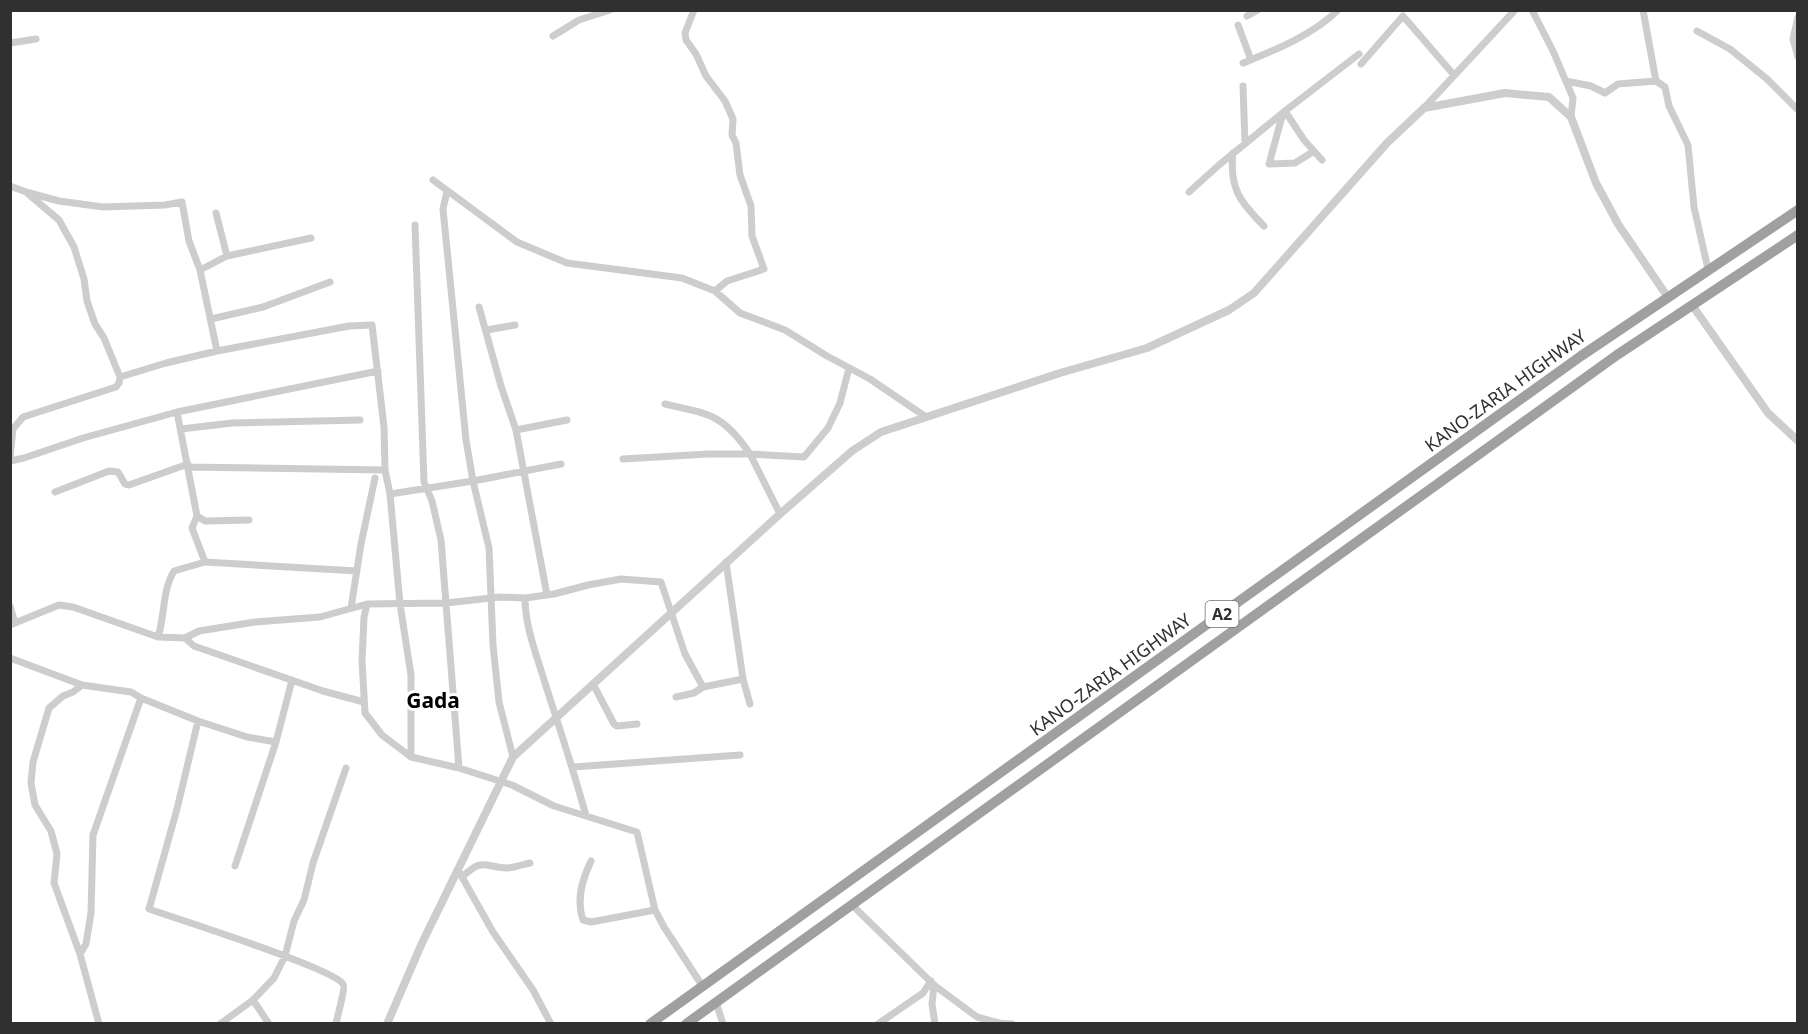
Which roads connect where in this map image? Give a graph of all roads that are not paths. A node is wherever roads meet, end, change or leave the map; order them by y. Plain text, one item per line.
1 (610, 10) edge
2 (694, 10) edge
3 (1258, 10) edge
4 (1338, 10) edge
5 (1515, 10) edge
6 (1532, 10) edge
7 (1643, 10) edge
8 (1247, 16) dead end
9 (1797, 17) edge
10 (1239, 25) dead end
11 (1696, 31) dead end
12 (553, 36) dead end
13 (36, 39) dead end
14 (10, 43) edge
15 (1359, 54) dead end
16 (1797, 57) edge
17 (1251, 60) junction
18 (1243, 63) dead end
19 (1361, 64) dead end
20 (1454, 75) junction
21 (1566, 81) junction
22 (1656, 81) junction
23 (1243, 86) dead end
24 (1424, 108) junction
25 (1797, 110) edge
26 (1285, 111) junction
27 (1571, 117) junction
28 (1245, 143) junction
29 (1233, 153) junction
30 (1311, 153) dead end
31 (1322, 160) dead end
32 (433, 180) dead end
33 (10, 186) edge
34 (447, 191) junction
35 (26, 192) junction
36 (1189, 192) dead end
37 (1797, 210) edge
38 (216, 213) dead end
39 (415, 225) dead end
40 (1264, 226) dead end
41 (1797, 235) edge
42 (311, 238) dead end
43 (227, 256) junction
44 (1708, 269) junction
45 (200, 270) junction
46 (330, 282) dead end
47 (715, 291) junction
48 (1667, 296) junction
49 (1692, 305) junction
50 (479, 307) dead end
51 (211, 319) junction
52 (515, 325) dead end
53 (487, 330) junction
54 (217, 351) junction
55 (849, 368) junction
56 (378, 371) junction
57 (120, 377) junction
58 (665, 404) dead end
59 (177, 412) junction
60 (926, 417) junction
61 (360, 420) dead end
62 (567, 420) dead end
63 (181, 429) junction
64 (516, 430) junction
65 (1797, 441) edge
66 (750, 454) junction
67 (10, 459) edge
68 (623, 459) dead end
69 (561, 464) dead end
70 (188, 466) junction
71 (385, 470) junction
72 (524, 471) junction
73 (375, 478) dead end
74 (473, 481) junction
75 (428, 489) junction
76 (55, 492) dead end
77 (390, 494) junction
78 (780, 514) junction
79 (197, 516) junction
80 (249, 520) dead end
81 (204, 562) junction
82 (726, 562) junction
83 (357, 571) junction
84 (547, 595) junction
85 (525, 598) junction
86 (492, 599) junction
87 (446, 603) junction
88 (367, 604) junction
89 (400, 604) junction
90 (10, 606) edge
91 (351, 608) junction
92 (671, 612) junction
93 (13, 624) edge
94 (158, 637) junction
95 (185, 638) junction
96 (10, 658) edge
97 (743, 679) junction
98 (292, 680) junction
99 (593, 684) junction
100 (82, 685) junction
101 (703, 687) junction
102 (676, 697) dead end
103 (141, 698) junction
104 (364, 702) junction
105 (750, 704) dead end
106 (555, 719) junction
107 (198, 721) junction
108 (637, 724) dead end
109 (276, 742) junction
110 (740, 755) dead end
111 (411, 757) junction
112 (513, 757) junction
113 (573, 767) junction
114 (346, 768) dead end
115 (459, 768) junction
116 (499, 782) junction
117 (586, 816) junction
118 (591, 861) dead end
119 (530, 863) dead end
120 (235, 866) dead end
121 (460, 873) junction
122 (852, 904) junction
123 (655, 910) junction
124 (80, 954) junction
125 (285, 956) junction
126 (933, 983) junction
127 (703, 987) junction
128 (253, 1000) junction
129 (716, 1002) junction
130 (99, 1023) edge
131 (220, 1023) edge
132 (269, 1023) edge
133 (336, 1023) edge
134 (387, 1023) edge
135 (551, 1023) edge
136 (650, 1023) edge
137 (686, 1023) edge
138 (723, 1023) edge
139 (878, 1023) edge
140 (934, 1023) edge
141 (1011, 1023) edge

1 - 12 street
2 - 47 street
3 - 8 street
4 - 17 street
5 - 20 street
6 - 21 street
7 - 22 street
9 - 16 street
10 - 17 street
11 - 25 street
13 - 14 street
15 - 26 street
17 - 18 street
19 - 20 street
20 - 24 street
21 - 22 street
21 - 27 street
22 - 44 street
23 - 28 street
24 - 27 street
24 - 60 street
26 - 28 street
26 - 30 street
26 - 31 street
27 - 48 street
28 - 29 street
29 - 36 street
29 - 40 street
32 - 34 street
33 - 35 street
34 - 47 street
34 - 74 street
35 - 45 street
35 - 57 street
37 - 44 highway, KANO-ZARIA HIGHWAY / A2
38 - 43 street
39 - 75 street
41 - 49 highway, KANO-ZARIA HIGHWAY / A2
42 - 43 street
43 - 45 street
44 - 48 highway, KANO-ZARIA HIGHWAY / A2
45 - 51 street
46 - 51 street
47 - 55 street
48 - 127 highway, KANO-ZARIA HIGHWAY / A2
49 - 65 street
49 - 122 highway, KANO-ZARIA HIGHWAY / A2
50 - 53 street
51 - 54 street
52 - 53 street
53 - 64 street
54 - 56 street
54 - 57 street
55 - 60 street
55 - 66 street
56 - 59 street
56 - 71 street
57 - 67 street
58 - 66 street
59 - 63 street
59 - 67 street
60 - 78 street
61 - 63 street
62 - 64 street
63 - 70 street
64 - 72 street
66 - 68 street
66 - 78 street
69 - 72 street
70 - 71 street
70 - 76 street
70 - 79 street
71 - 77 street
72 - 74 street
72 - 84 street
73 - 83 street
74 - 75 street
74 - 86 street
75 - 77 street
75 - 87 street
77 - 89 street
78 - 82 street
79 - 80 street
79 - 81 street
81 - 83 street
81 - 94 street
82 - 92 street
82 - 97 street
83 - 91 street
84 - 85 street
84 - 92 street
85 - 86 street
85 - 106 street
86 - 87 street
86 - 112 street
87 - 89 street
87 - 115 street
88 - 89 street
88 - 91 street
88 - 104 street
89 - 111 street
90 - 93 street
91 - 95 street
92 - 99 street
92 - 101 street
93 - 94 street
94 - 95 street
95 - 98 street
96 - 100 street
97 - 101 street
97 - 105 street
98 - 104 street
98 - 109 street
99 - 106 street
99 - 108 street
100 - 103 street
100 - 124 street
101 - 102 street
103 - 107 street
103 - 124 street
104 - 111 street
106 - 112 street
106 - 113 street
107 - 109 street
107 - 125 street
109 - 120 street
110 - 113 street
111 - 115 street
112 - 116 street
113 - 117 street
114 - 125 street
115 - 116 street
116 - 117 street
116 - 121 street
117 - 123 street
118 - 123 street
119 - 121 street
121 - 134 street
121 - 135 street
122 - 126 street
122 - 129 highway, KANO-ZARIA HIGHWAY / A2
123 - 127 street
124 - 130 street
125 - 128 street
125 - 133 street
126 - 139 street
126 - 140 street
126 - 141 street
127 - 136 highway, KANO-ZARIA HIGHWAY / A2
128 - 131 street
128 - 132 street
129 - 137 highway, KANO-ZARIA HIGHWAY / A2
129 - 138 street

